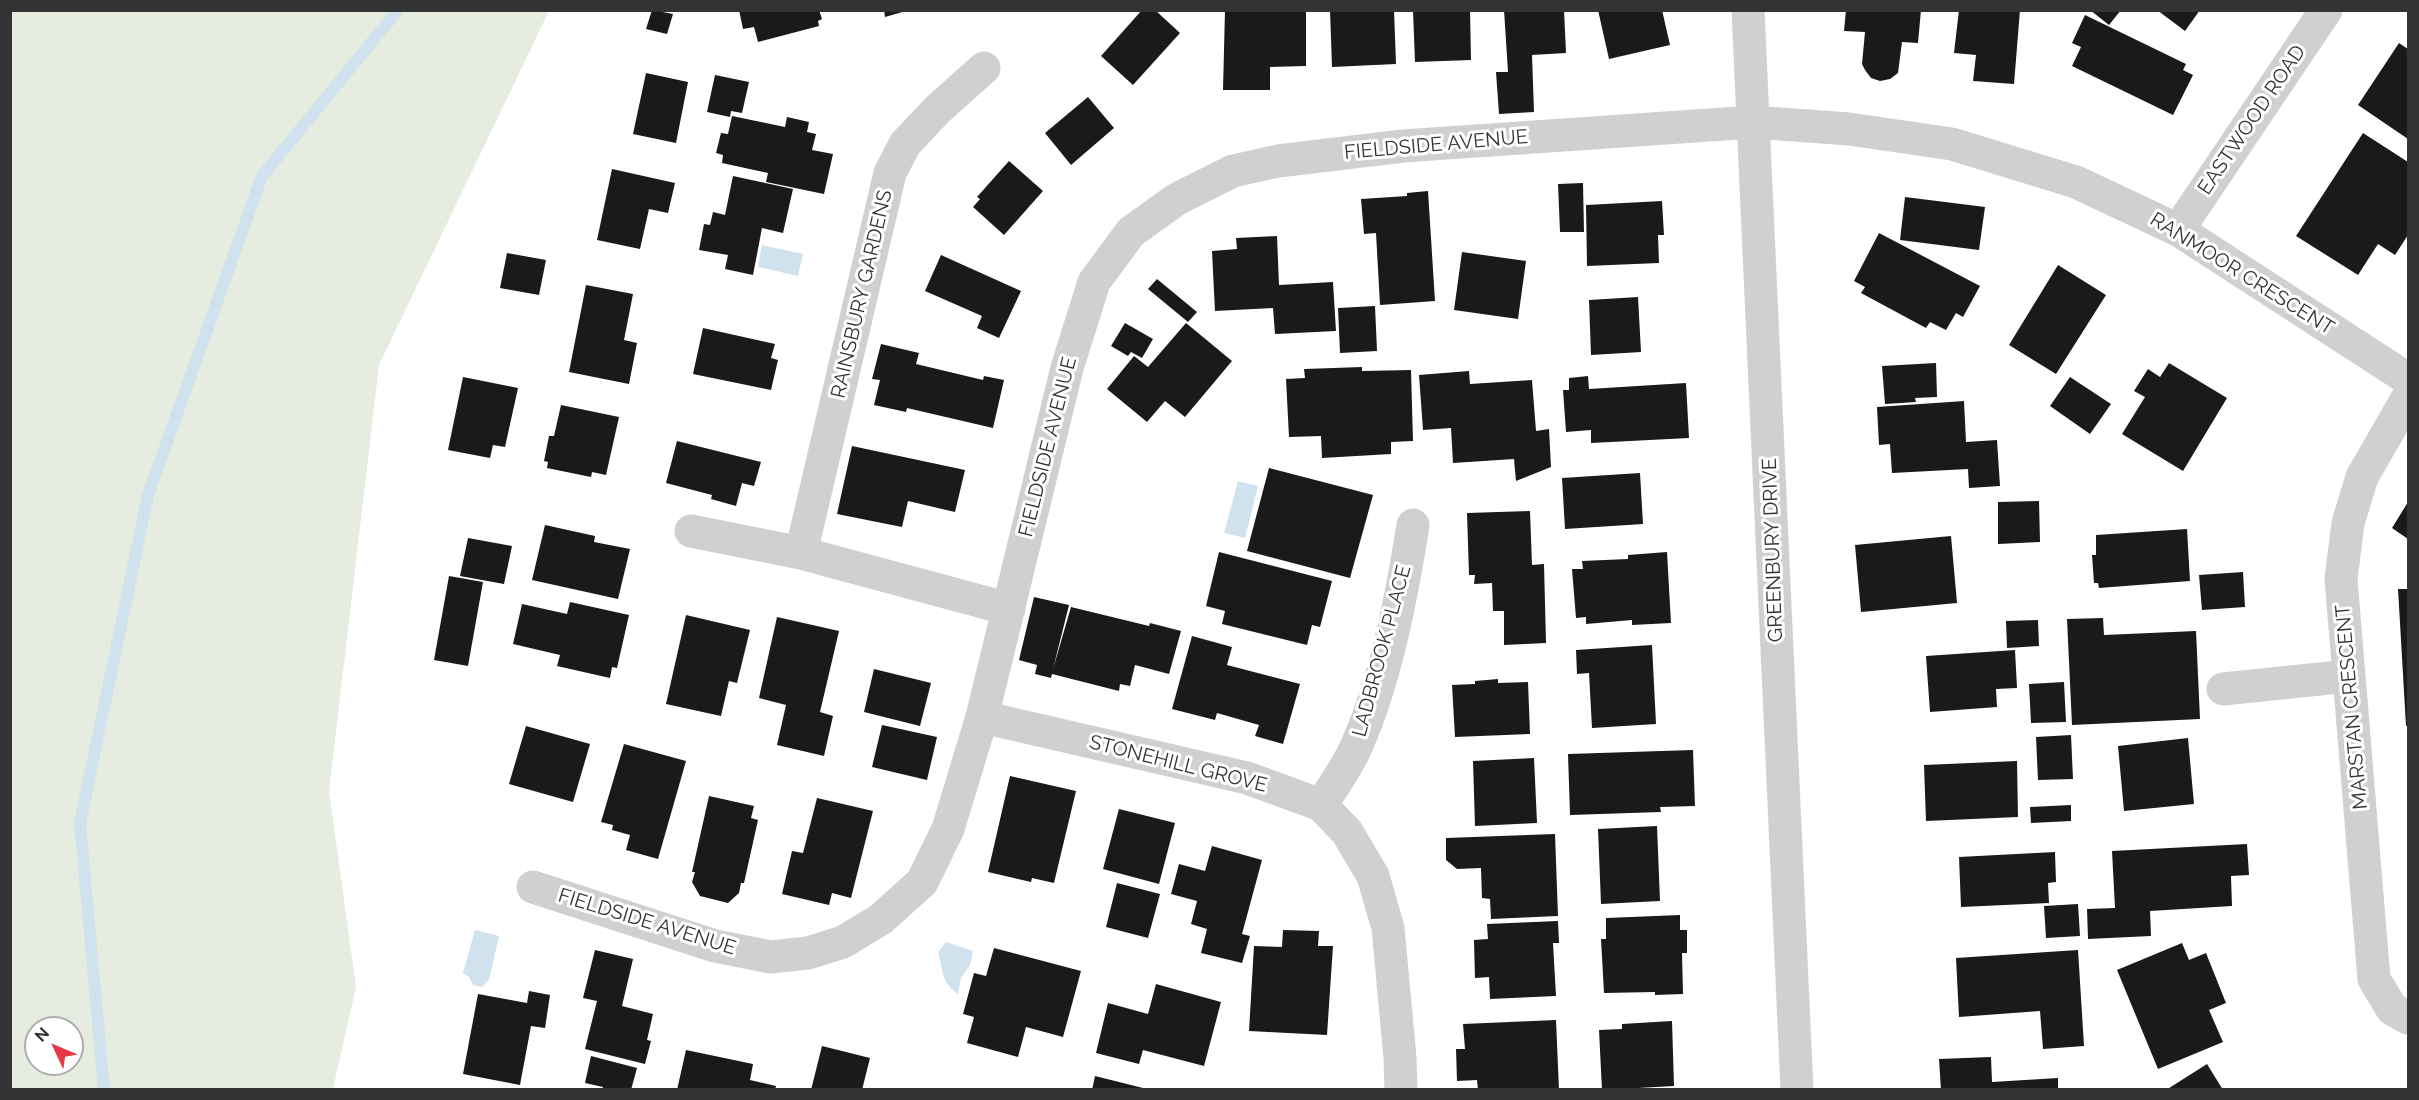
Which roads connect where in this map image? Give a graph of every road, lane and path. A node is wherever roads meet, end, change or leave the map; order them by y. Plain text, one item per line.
1 (1748, 10) edge
2 (2326, 10) edge
3 (984, 68) dead end
4 (1753, 122) junction
5 (2178, 230) junction
6 (2409, 379) edge
7 (2409, 397) edge
8 (1413, 525) dead end
9 (691, 531) dead end
10 (801, 553) junction
11 (1009, 609) junction
12 (2349, 676) junction
13 (2223, 689) dead end
14 (982, 717) junction
15 (1321, 805) junction
16 (533, 887) dead end
17 (2409, 1018) edge
18 (1401, 1089) edge
19 (1797, 1089) edge

1 - 4 street, GREENBURY DRIVE
2 - 5 street, EASTWOOD ROAD
3 - 10 street, RAINSBURY GARDENS
4 - 5 street, RANMOOR CRESCENT
4 - 11 street, FIELDSIDE AVENUE
4 - 19 street, GREENBURY DRIVE
5 - 6 street, RANMOOR CRESCENT
7 - 12 street, MARSTAN CRESCENT
8 - 15 street, LADBROOK PLACE
9 - 10 street
10 - 11 street
11 - 14 street, FIELDSIDE AVENUE
12 - 13 street
12 - 17 street, MARSTAN CRESCENT
14 - 15 street, STONEHILL GROVE
14 - 16 street, FIELDSIDE AVENUE
15 - 18 street, STONEHILL GROVE

